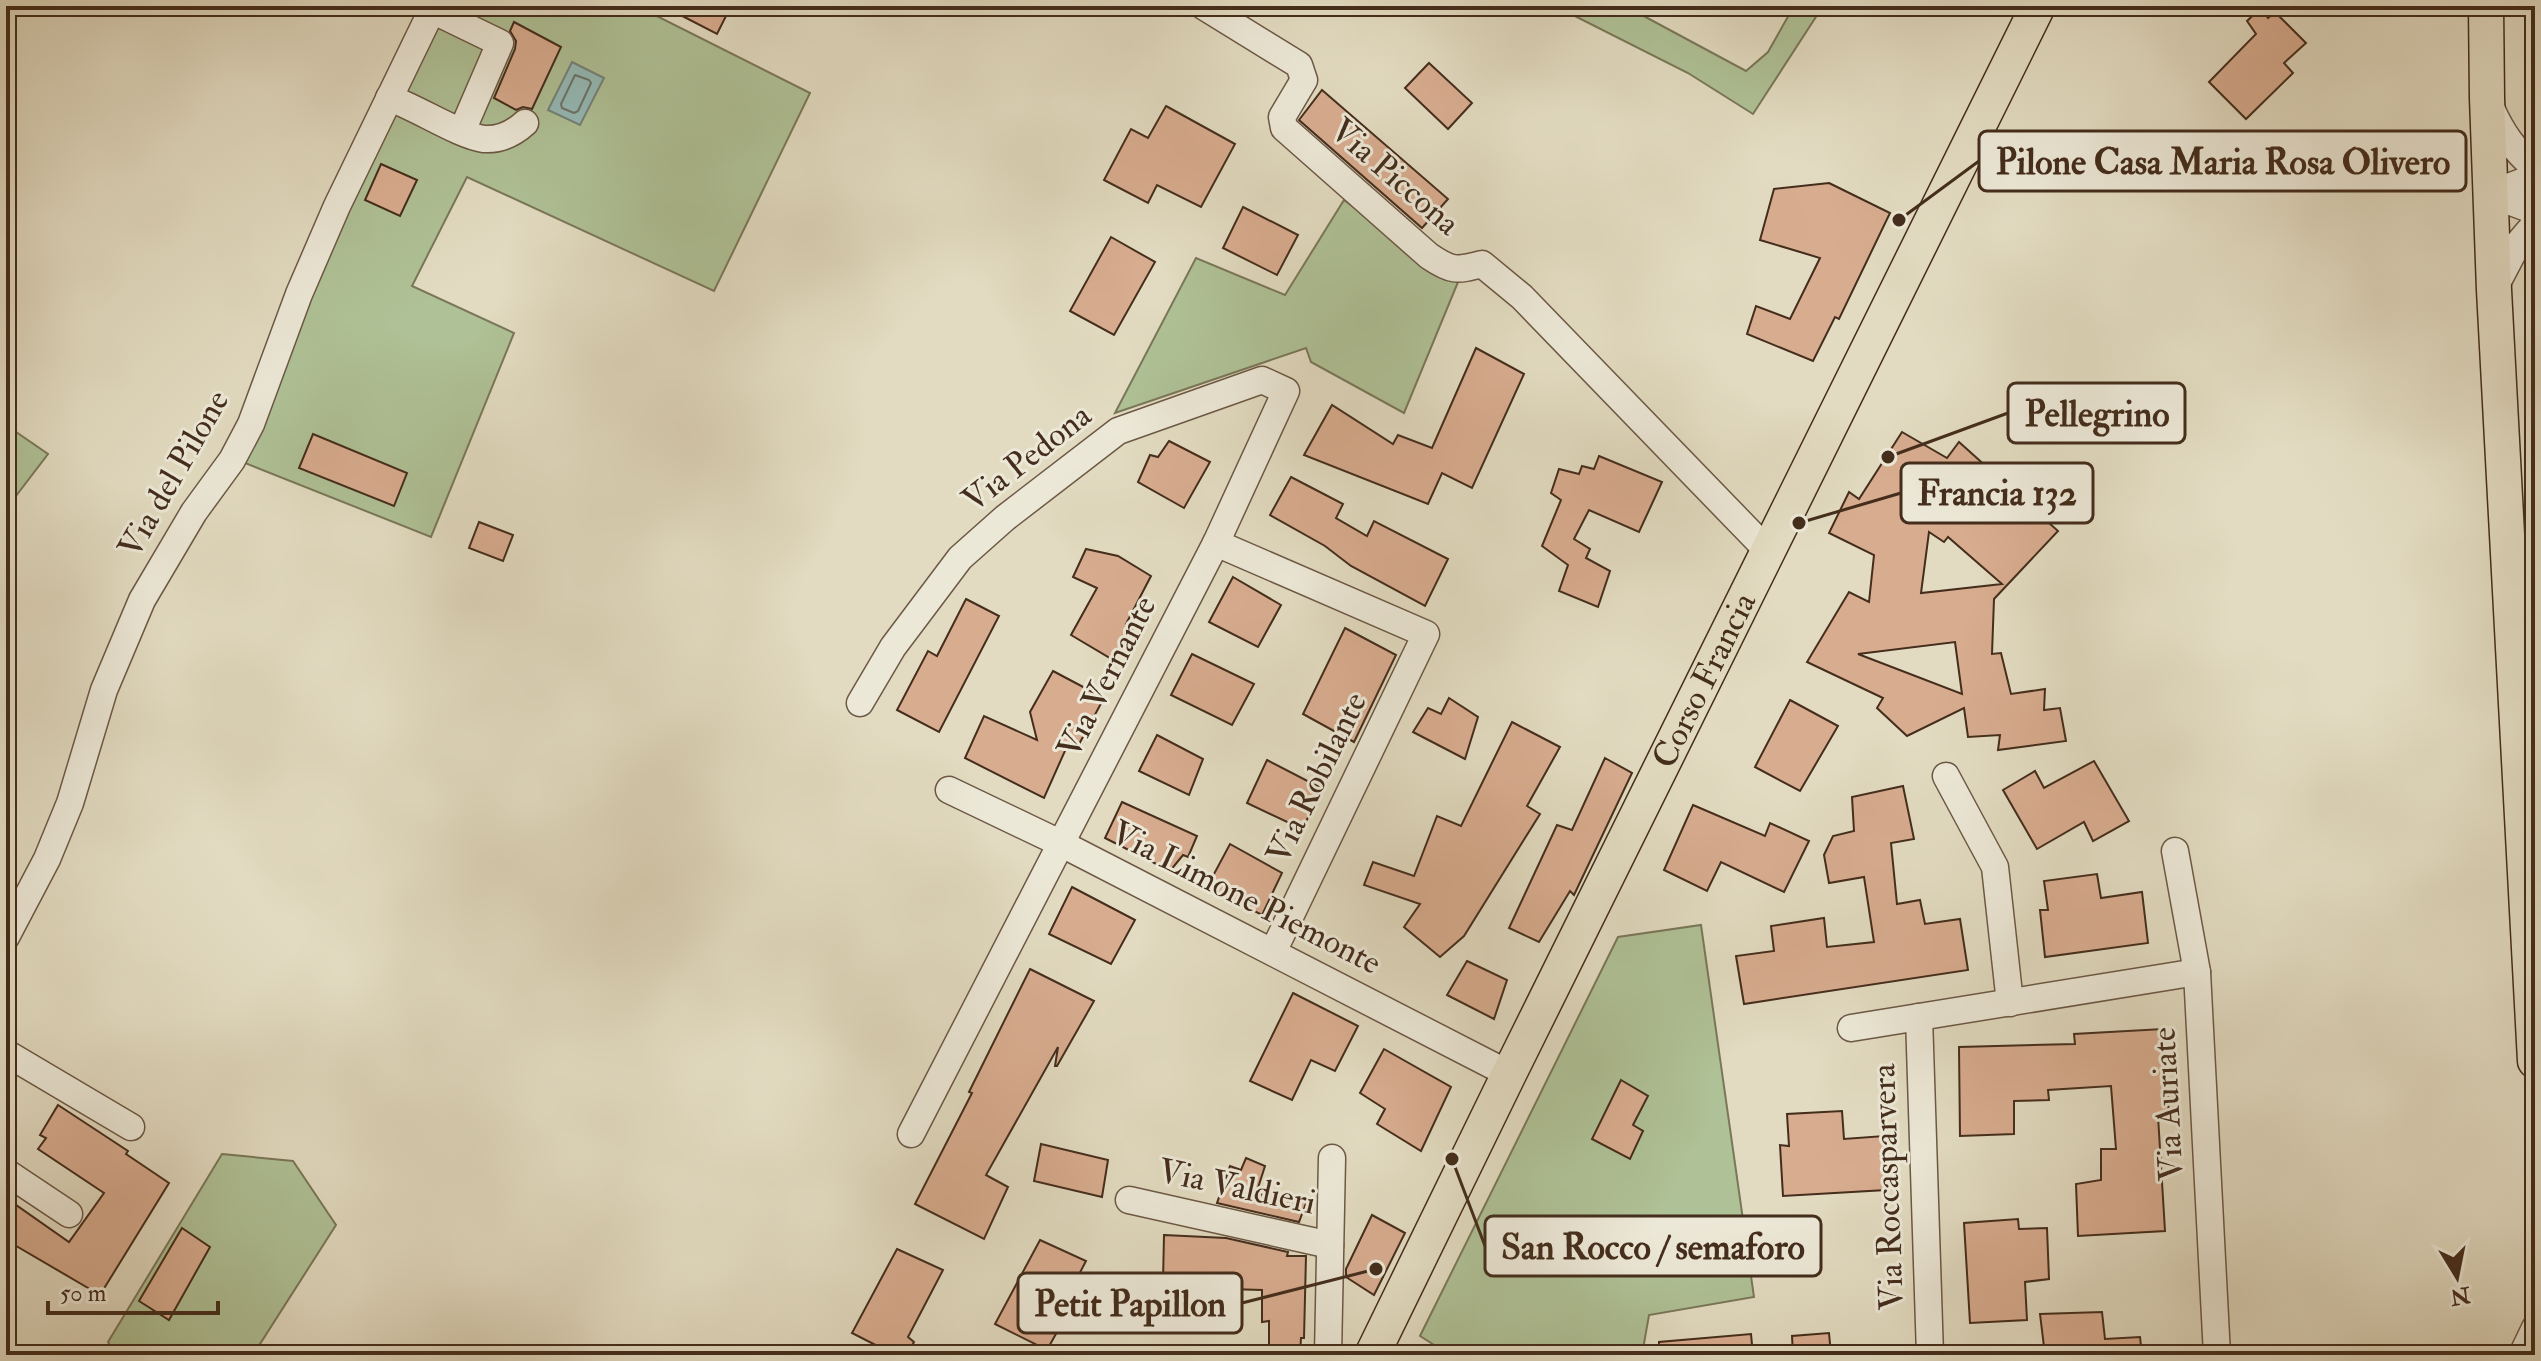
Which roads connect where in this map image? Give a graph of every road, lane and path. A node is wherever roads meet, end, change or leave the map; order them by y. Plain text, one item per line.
1 (1203, 6) edge
2 (2038, 6) edge
3 (2486, 6) edge
4 (433, 8) edge
5 (389, 98) junction
6 (2487, 98) junction
7 (525, 123) dead end
8 (462, 131) junction
9 (2535, 168) edge
10 (2535, 177) edge
11 (2497, 191) junction
12 (2535, 211) edge
13 (2535, 224) edge
14 (2494, 290) junction
15 (1216, 543) junction
16 (1767, 550) junction
17 (860, 703) dead end
18 (1946, 776) dead end
19 (949, 790) dead end
20 (1062, 844) junction
21 (2175, 851) dead end
22 (6, 937) edge
23 (1273, 952) junction
24 (2197, 972) junction
25 (2010, 1003) junction
26 (1919, 1017) junction
27 (1851, 1028) dead end
28 (6, 1053) edge
29 (2535, 1061) edge
30 (1509, 1074) junction
31 (131, 1127) dead end
32 (911, 1134) dead end
33 (1332, 1158) dead end
34 (6, 1172) edge
35 (1129, 1200) dead end
36 (69, 1214) dead end
37 (1330, 1245) junction
38 (2535, 1328) edge
39 (1378, 1353) edge
40 (1328, 1355) edge
41 (1930, 1355) edge
42 (2217, 1355) edge
43 (2522, 1355) edge

1 - 16 street, Via Piccona
2 - 16 main road, Corso Francia
3 - 6 main road
4 - 5 street, Via del Pilone
4 - 8 street
5 - 8 street
5 - 22 street, Via del Pilone
6 - 9 street
6 - 11 main road
7 - 8 street
10 - 11 street
11 - 12 street
11 - 14 main road
13 - 14 street
14 - 29 main road
15 - 17 street, Via Pedona
15 - 20 street, Via Vernante
15 - 23 street, Via Robilante
16 - 30 main road, Corso Francia
18 - 25 street
19 - 20 street, Via Limone Piemonte
20 - 23 street, Via Limone Piemonte
20 - 32 street, Via Vernante
21 - 24 street, Via Auriate
23 - 30 street, Via Limone Piemonte
24 - 25 street
24 - 42 street, Via Auriate
25 - 26 street
26 - 27 street
26 - 41 street, Via Roccasparvera
28 - 31 street
30 - 39 main road, Corso Francia
33 - 37 street, Via Valdieri
34 - 36 street
35 - 37 street, Via Valdieri
37 - 40 street, Via Valdieri
38 - 43 street

